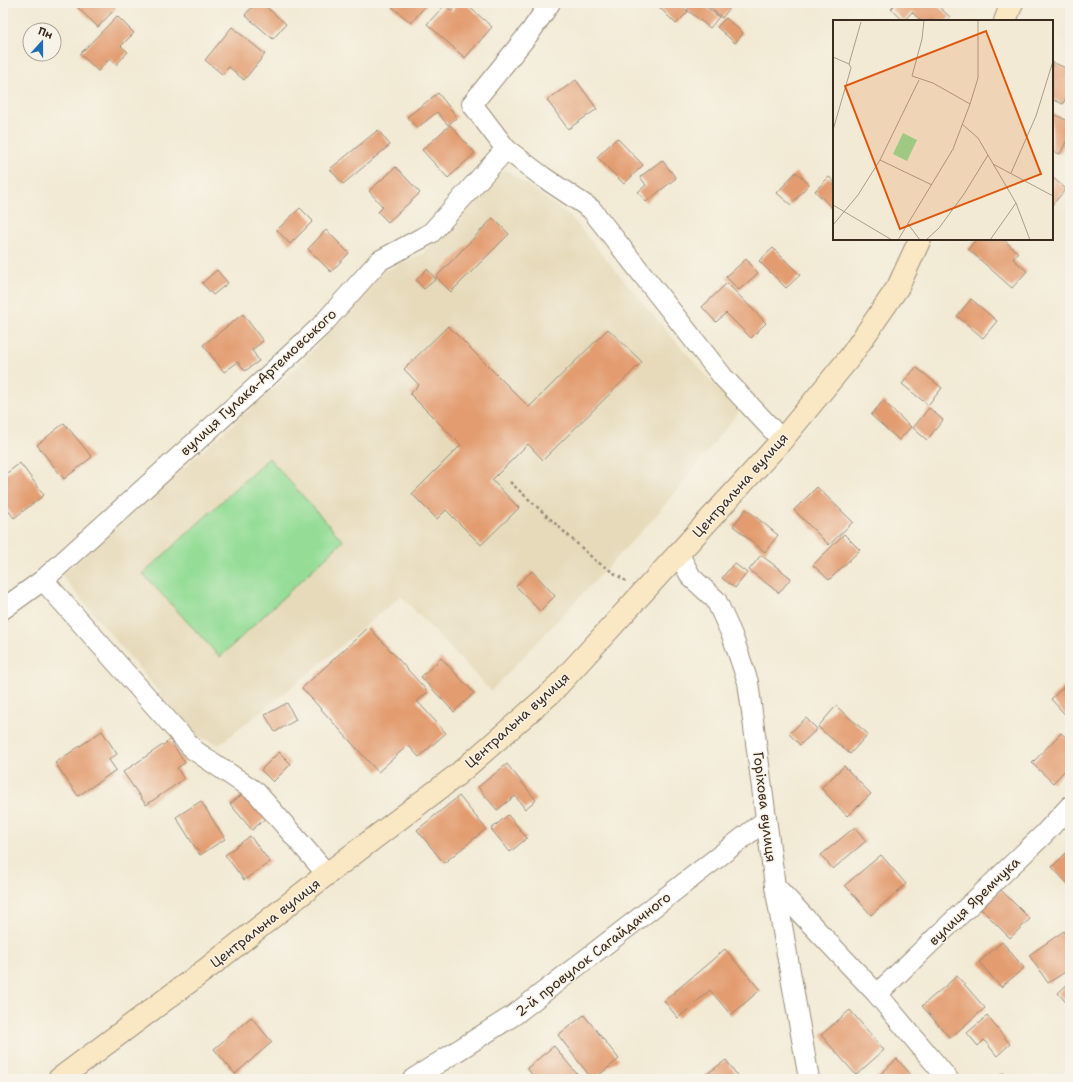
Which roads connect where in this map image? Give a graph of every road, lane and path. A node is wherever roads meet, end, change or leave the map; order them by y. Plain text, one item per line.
1 (550, 3) edge
2 (1012, 3) edge
3 (1005, 20) edge
4 (506, 149) junction
5 (920, 240) edge
6 (782, 440) junction
7 (510, 482) dead end
8 (678, 553) junction
9 (44, 580) junction
10 (642, 593) junction
11 (3, 609) edge
12 (1070, 806) edge
13 (766, 820) junction
14 (327, 874) junction
15 (775, 886) junction
16 (877, 994) junction
17 (66, 1077) edge
18 (413, 1079) edge
19 (809, 1079) edge
20 (948, 1079) edge

1 - 4 street
2 - 3 main road
4 - 6 street
4 - 9 street, вулиця Гулака-Артемовського
5 - 6 main road, Центральна вулиця
6 - 8 main road, Центральна вулиця
7 - 10 path
8 - 10 main road, Центральна вулиця
8 - 13 street, Горіхова вулиця
9 - 11 street, вулиця Гулака-Артемовського
9 - 14 street
10 - 14 main road, Центральна вулиця
12 - 16 street, вулиця Яремчука
13 - 15 street, Горіхова вулиця
13 - 18 street, 2-й провулок Сагайдачного
14 - 17 main road, Центральна вулиця
15 - 16 street
15 - 19 street, Горіхова вулиця
16 - 20 street

